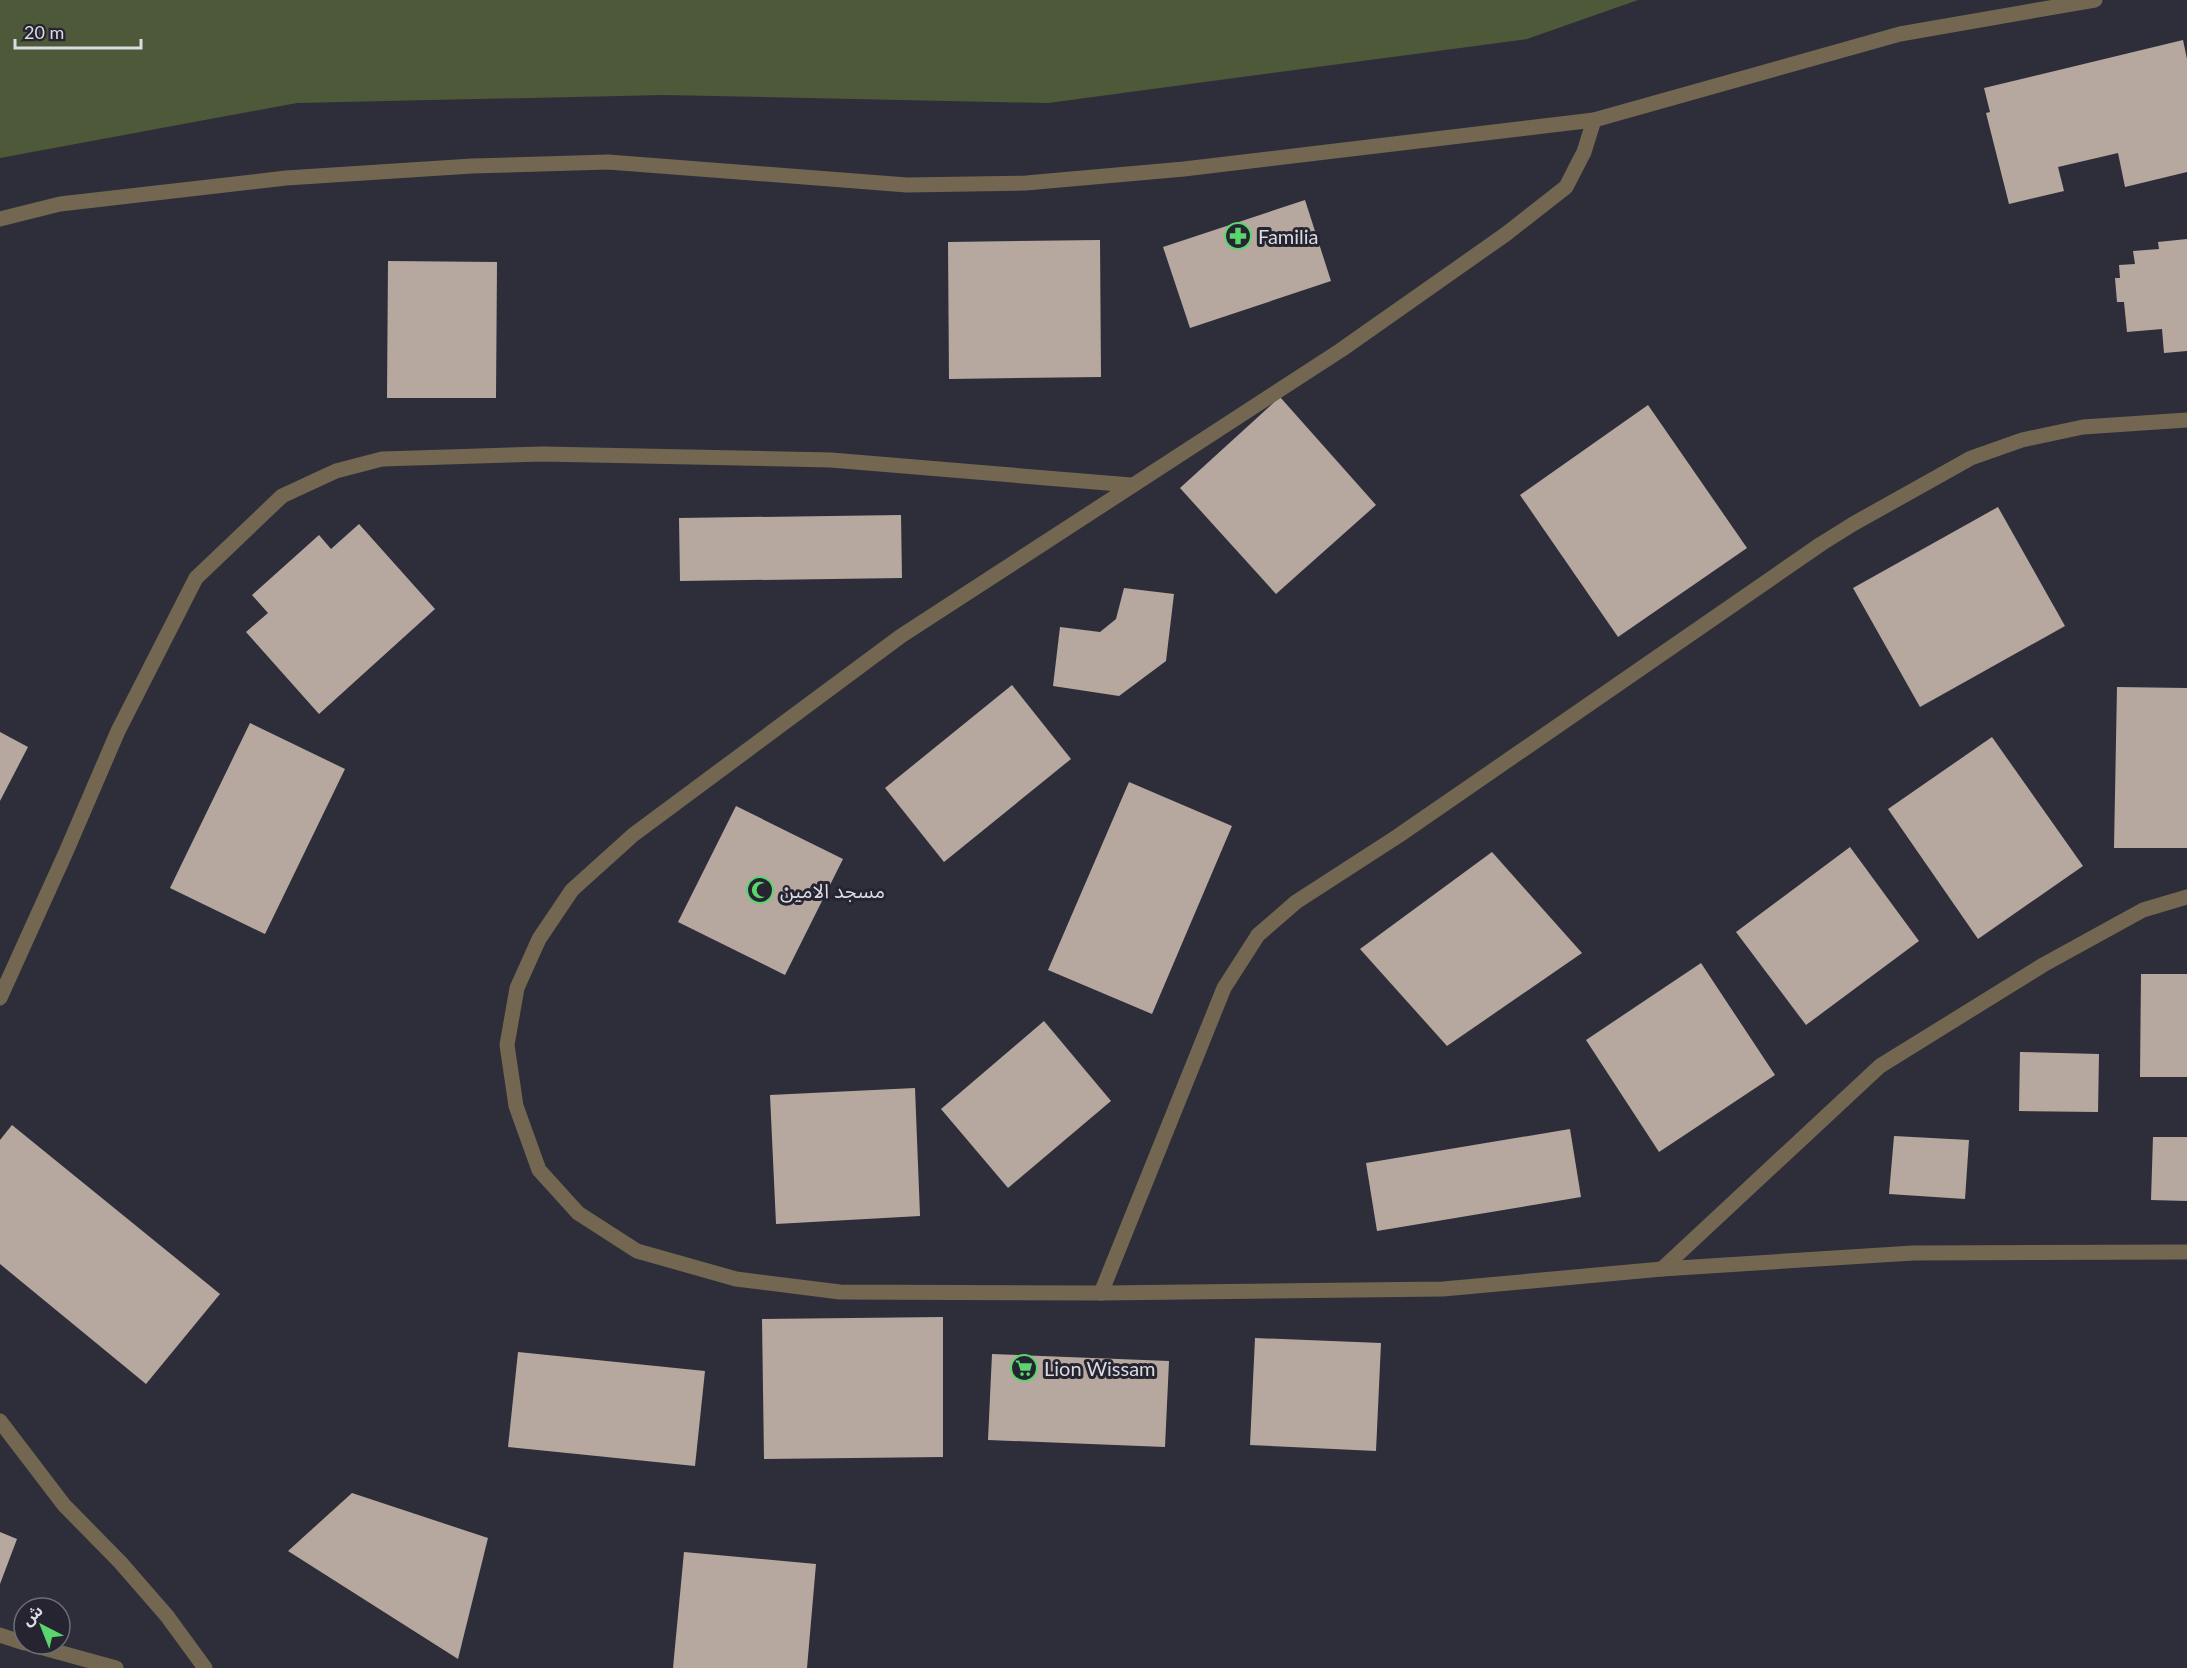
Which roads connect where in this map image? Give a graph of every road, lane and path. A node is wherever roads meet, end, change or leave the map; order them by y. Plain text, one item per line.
1 (2095, 0) edge
2 (1594, 120) junction
3 (0, 219) edge
4 (2187, 420) edge
5 (1131, 485) junction
6 (2187, 897) edge
7 (0, 998) edge
8 (2187, 1252) edge
9 (1662, 1269) junction
10 (1101, 1293) junction
11 (0, 1421) edge
12 (72, 1656) edge
13 (116, 1668) edge
14 (205, 1668) edge

1 - 2 street
2 - 3 street
2 - 5 street
4 - 10 street
5 - 7 street
5 - 10 street
6 - 9 street
8 - 9 street
9 - 10 street
11 - 14 street
12 - 13 street

